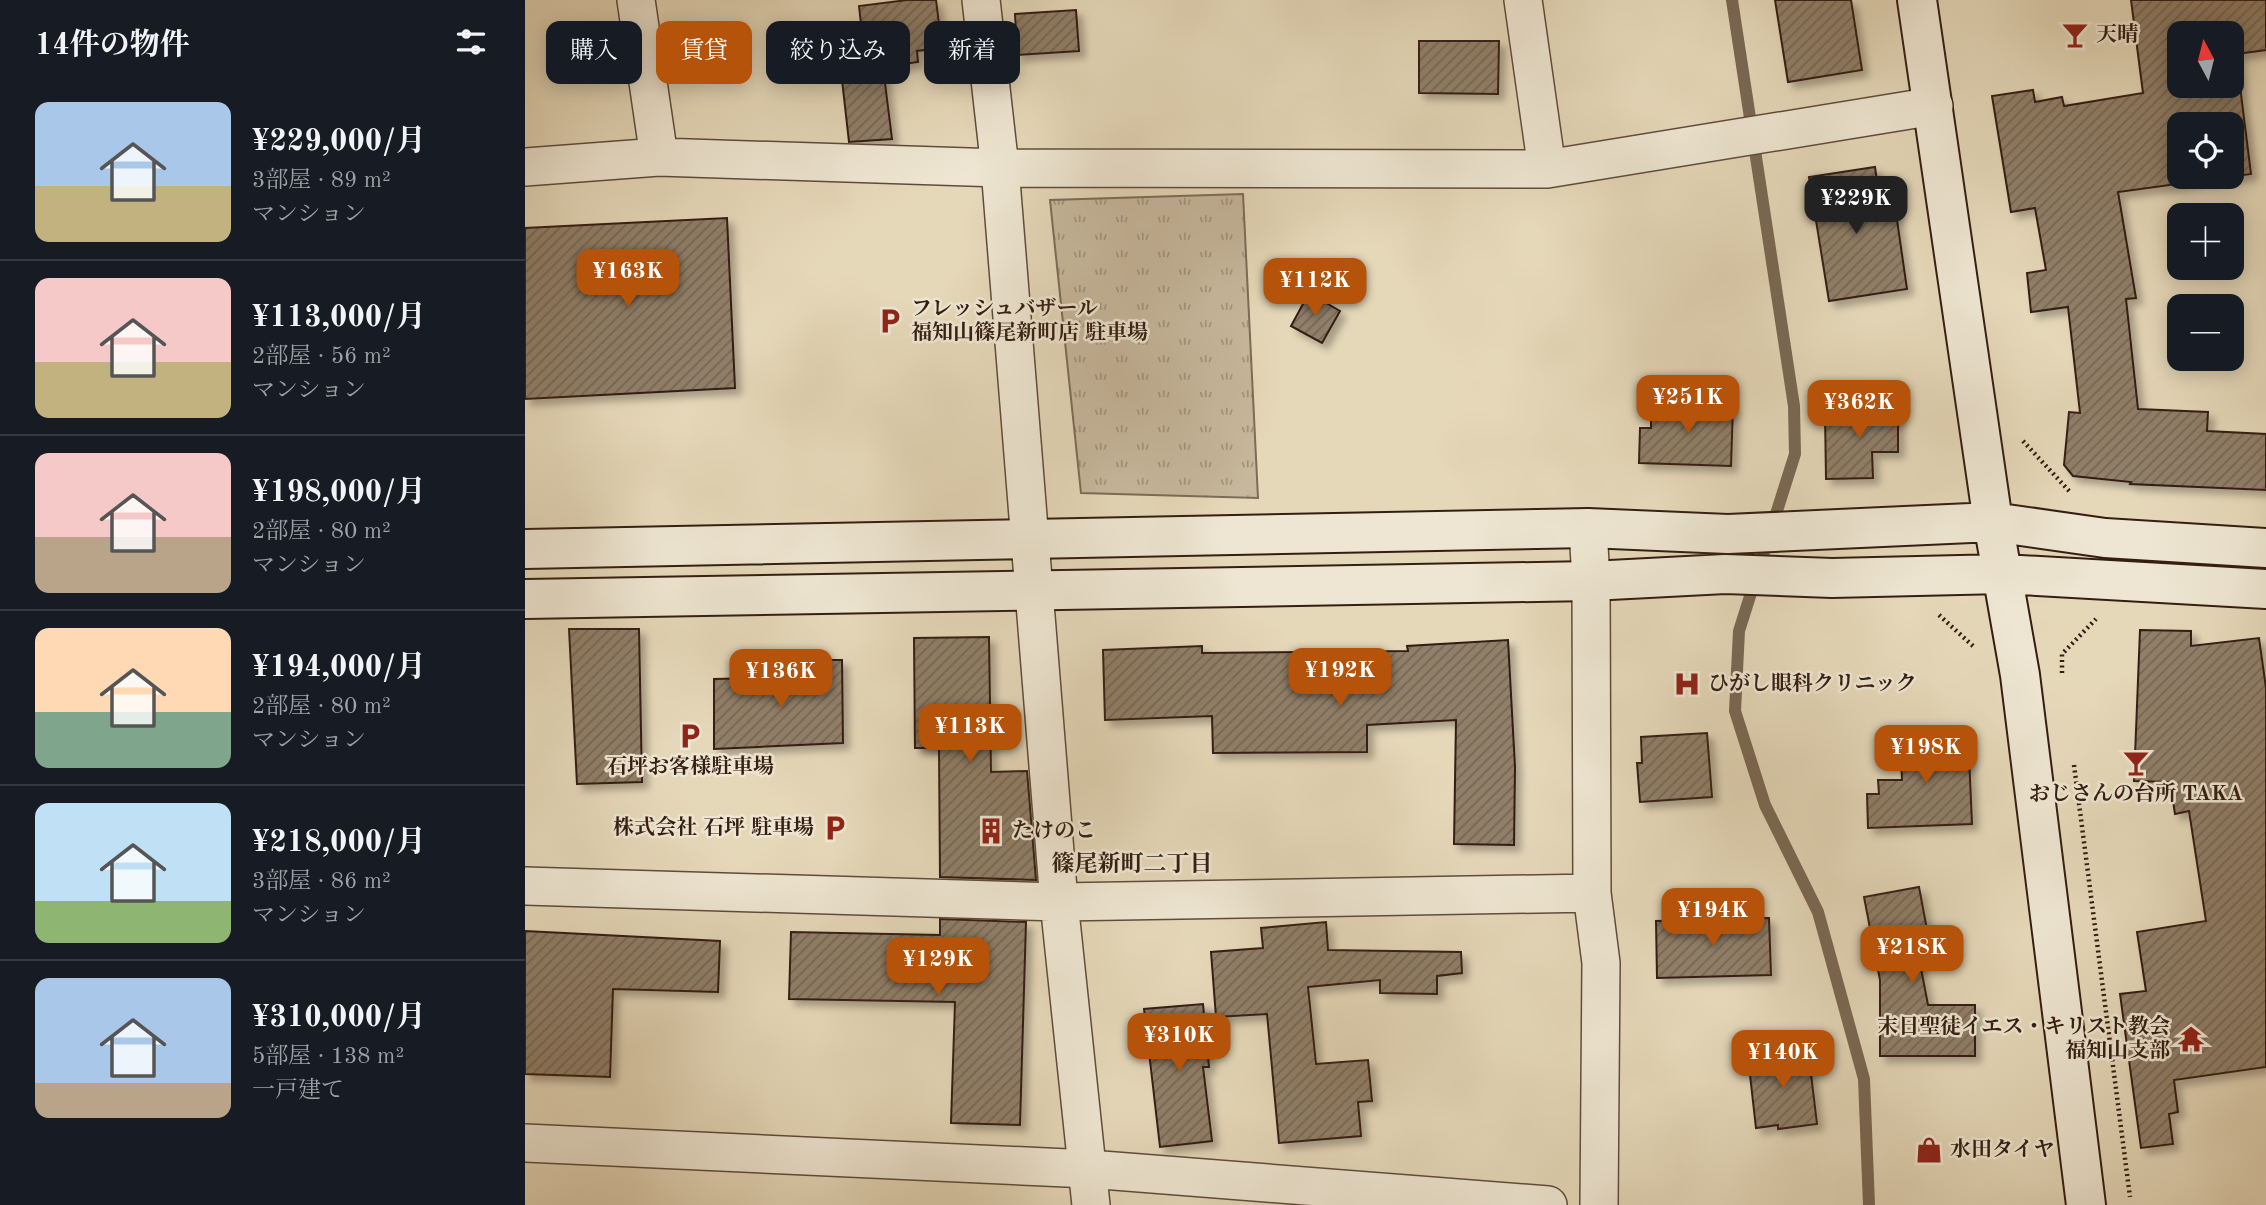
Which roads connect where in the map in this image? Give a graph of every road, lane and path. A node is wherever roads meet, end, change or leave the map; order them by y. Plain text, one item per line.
1 (636, 0) edge
2 (981, 0) edge
3 (1523, 0) edge
4 (1917, 0) edge
5 (1934, 106) junction
6 (659, 157) junction
7 (525, 167) edge
8 (1000, 168) junction
9 (1547, 169) junction
10 (2021, 430) dead end
11 (2074, 496) dead end
12 (1993, 522) junction
13 (1588, 527) junction
14 (1028, 541) junction
15 (2266, 548) edge
16 (525, 549) edge
17 (2003, 574) junction
18 (1591, 581) junction
19 (1035, 589) junction
20 (2266, 589) edge
21 (525, 598) edge
22 (1932, 609) dead end
23 (2099, 617) dead end
24 (1975, 657) dead end
25 (2064, 683) dead end
26 (2072, 751) dead end
27 (525, 886) edge
28 (1592, 893) junction
29 (1059, 902) junction
30 (525, 1143) edge
31 (1089, 1169) junction
32 (2130, 1197) dead end
33 (1091, 1205) edge
34 (1548, 1205) edge
35 (1599, 1205) edge
36 (2086, 1205) edge

1 - 6 street
2 - 8 street
3 - 9 street
4 - 5 street
5 - 9 street
5 - 12 street
6 - 7 street
6 - 8 street
8 - 9 street
8 - 14 street
10 - 11 path
12 - 13 street
12 - 15 street
12 - 17 street
13 - 14 street
13 - 18 street
14 - 16 street
14 - 19 street
17 - 18 street
17 - 20 street
17 - 36 street
18 - 19 street
18 - 28 street
19 - 21 street
19 - 29 street
22 - 24 path
23 - 25 path
26 - 32 path
27 - 29 street
28 - 29 street
28 - 35 street
29 - 31 street
30 - 31 street
31 - 33 street
31 - 34 street

